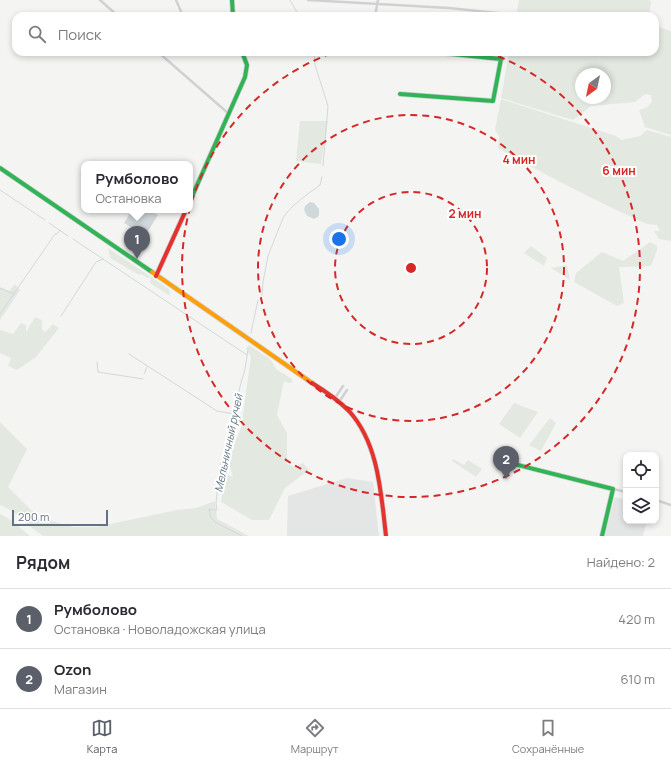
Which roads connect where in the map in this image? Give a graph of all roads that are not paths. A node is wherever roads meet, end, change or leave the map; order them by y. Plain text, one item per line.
1 (100, 0) edge
2 (176, 0) edge
3 (232, 0) edge
4 (308, 0) edge
5 (378, 0) edge
6 (378, 4) junction
7 (114, 12) edge
8 (181, 12) edge
9 (233, 12) edge
10 (376, 12) edge
11 (488, 12) edge
12 (163, 56) edge
13 (243, 56) edge
14 (471, 56) edge
15 (400, 94) dead end
16 (229, 114) junction
17 (0, 168) edge
18 (193, 194) edge
19 (185, 213) edge
20 (156, 276) junction
21 (343, 386) dead end
22 (347, 390) dead end
23 (335, 398) junction
24 (339, 402) junction
25 (502, 461) dead end
26 (613, 489) junction
27 (623, 491) edge
28 (659, 501) edge
29 (671, 505) edge
30 (386, 536) edge
31 (602, 536) edge

1 - 7 street
2 - 8 street
3 - 9 street
4 - 6 street
5 - 6 street
6 - 10 street
6 - 11 street
12 - 16 street
13 - 16 street
14 - 15 street
16 - 18 street
17 - 20 street
19 - 20 street
20 - 23 street
21 - 23 street
22 - 24 street
23 - 24 street
24 - 30 street
25 - 26 street
26 - 27 street
26 - 31 street
28 - 29 street

